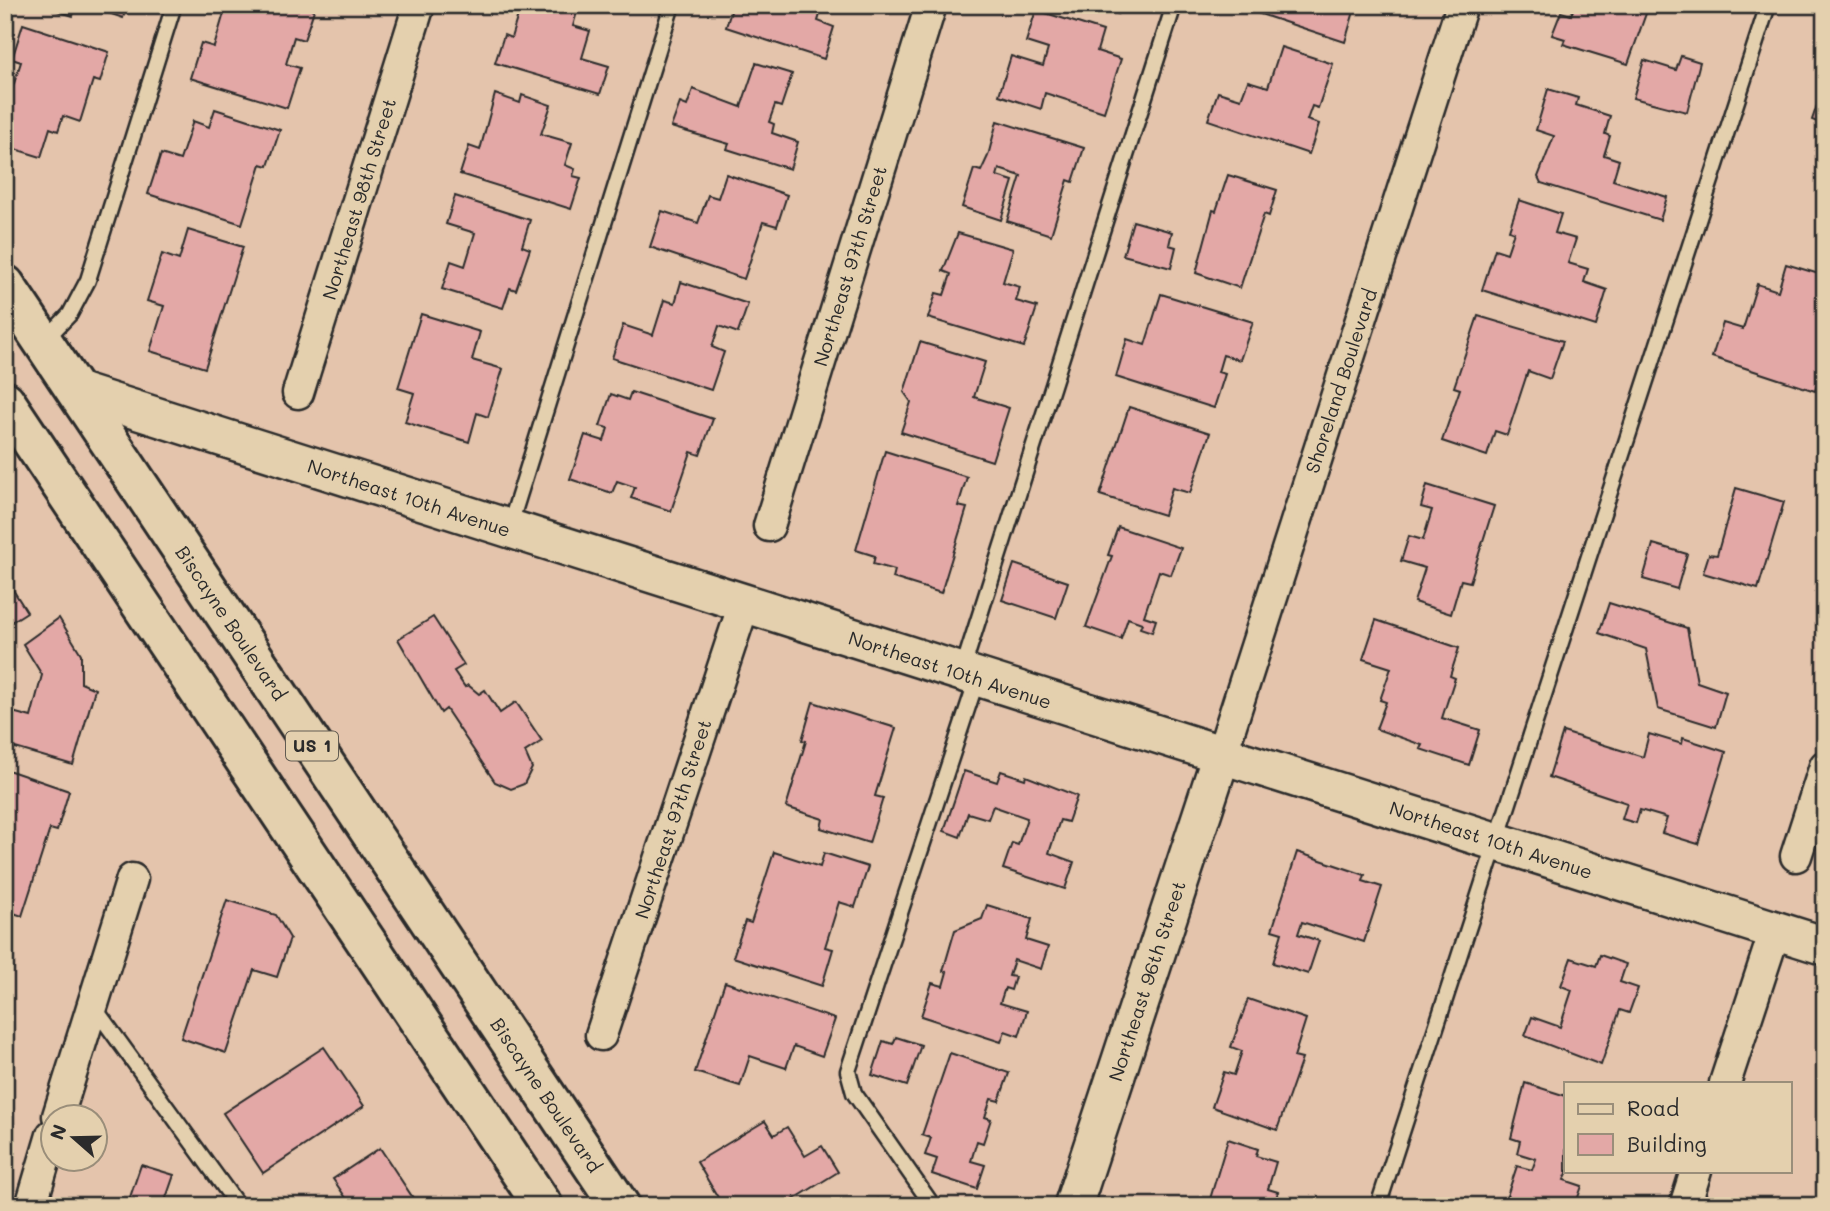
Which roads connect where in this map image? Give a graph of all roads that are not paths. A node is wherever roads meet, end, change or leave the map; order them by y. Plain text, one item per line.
1 (174, 5) edge
2 (419, 5) edge
3 (672, 5) edge
4 (931, 5) edge
5 (1174, 5) edge
6 (1462, 5) edge
7 (1768, 5) edge
8 (5, 285) edge
9 (43, 342) junction
10 (76, 391) junction
11 (298, 393) dead end
12 (5, 401) edge
13 (769, 526) dead end
14 (508, 530) junction
15 (744, 604) junction
16 (969, 677) junction
17 (1220, 756) junction
18 (1825, 766) edge
19 (1496, 842) junction
20 (1796, 856) dead end
21 (132, 879) dead end
22 (1776, 931) junction
23 (1825, 946) edge
24 (93, 1006) junction
25 (601, 1035) dead end
26 (1725, 1082) edge
27 (62, 1102) edge
28 (41, 1172) edge
29 (1696, 1172) edge
30 (30, 1206) edge
31 (238, 1206) edge
32 (543, 1206) edge
33 (620, 1206) edge
34 (933, 1206) edge
35 (1073, 1206) edge
36 (1378, 1206) edge
37 (1685, 1206) edge

1 - 9 lane
2 - 11 street, Northeast 98th Street
3 - 14 lane
4 - 13 street, Northeast 97th Street
5 - 16 lane
6 - 17 street, Shoreland Boulevard
7 - 19 lane
8 - 9 main road, Biscayne Boulevard / US 1
9 - 10 main road, Biscayne Boulevard / US 1
10 - 14 street, Northeast 10th Avenue
10 - 33 main road, Biscayne Boulevard / US 1
12 - 32 main road
14 - 15 street, Northeast 10th Avenue
15 - 16 street, Northeast 10th Avenue
15 - 25 street, Northeast 97th Street
16 - 17 street, Northeast 10th Avenue
16 - 34 lane
17 - 19 street, Northeast 10th Avenue
17 - 35 street, Northeast 96th Street
18 - 20 street
19 - 22 street, Northeast 10th Avenue
19 - 36 lane
21 - 24 street
22 - 23 street, Northeast 10th Avenue
22 - 26 street
24 - 27 street
24 - 31 lane
28 - 30 street
29 - 37 street

